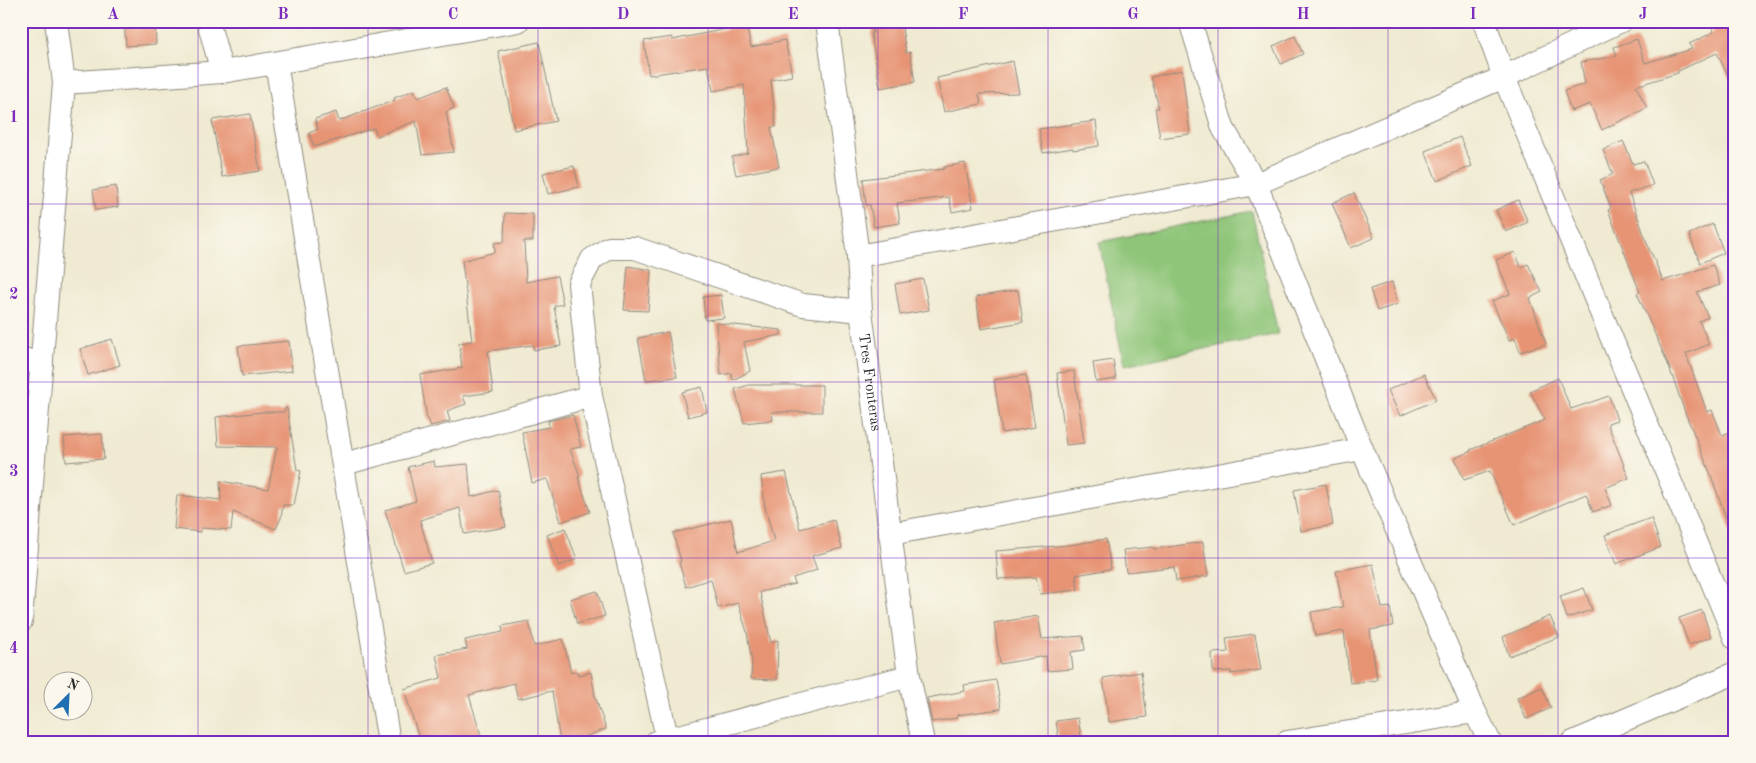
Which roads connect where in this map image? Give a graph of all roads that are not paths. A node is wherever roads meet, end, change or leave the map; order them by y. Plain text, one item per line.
1 (56, 21) edge
2 (208, 21) edge
3 (518, 21) edge
4 (827, 21) edge
5 (1190, 21) edge
6 (1484, 21) edge
7 (1621, 21) edge
8 (276, 63) junction
9 (222, 72) junction
10 (1504, 77) junction
11 (64, 83) junction
12 (1256, 184) junction
13 (858, 256) junction
14 (861, 311) junction
15 (32, 362) edge
16 (591, 396) junction
17 (1362, 449) junction
18 (344, 464) junction
19 (890, 534) junction
20 (21, 621) edge
21 (1735, 638) edge
22 (1735, 673) edge
23 (909, 676) junction
24 (1475, 712) junction
25 (664, 740) edge
26 (389, 742) edge
27 (923, 742) edge
28 (1287, 742) edge
29 (1490, 742) edge
30 (1573, 742) edge

1 - 11 street
2 - 9 street
3 - 8 street
4 - 13 street, Tres Fronteras
5 - 12 street
6 - 10 street
7 - 10 street
8 - 9 street
8 - 18 street
9 - 11 street
10 - 12 street
10 - 21 street
11 - 15 street
12 - 13 street
12 - 17 street
13 - 14 street, Tres Fronteras
14 - 16 street
14 - 19 street, Tres Fronteras
15 - 20 street
16 - 18 street
16 - 25 street
17 - 19 street
17 - 24 street
18 - 26 street
19 - 23 street, Tres Fronteras
22 - 30 street
23 - 25 street
23 - 27 street, Tres Fronteras
24 - 28 street
24 - 29 street

